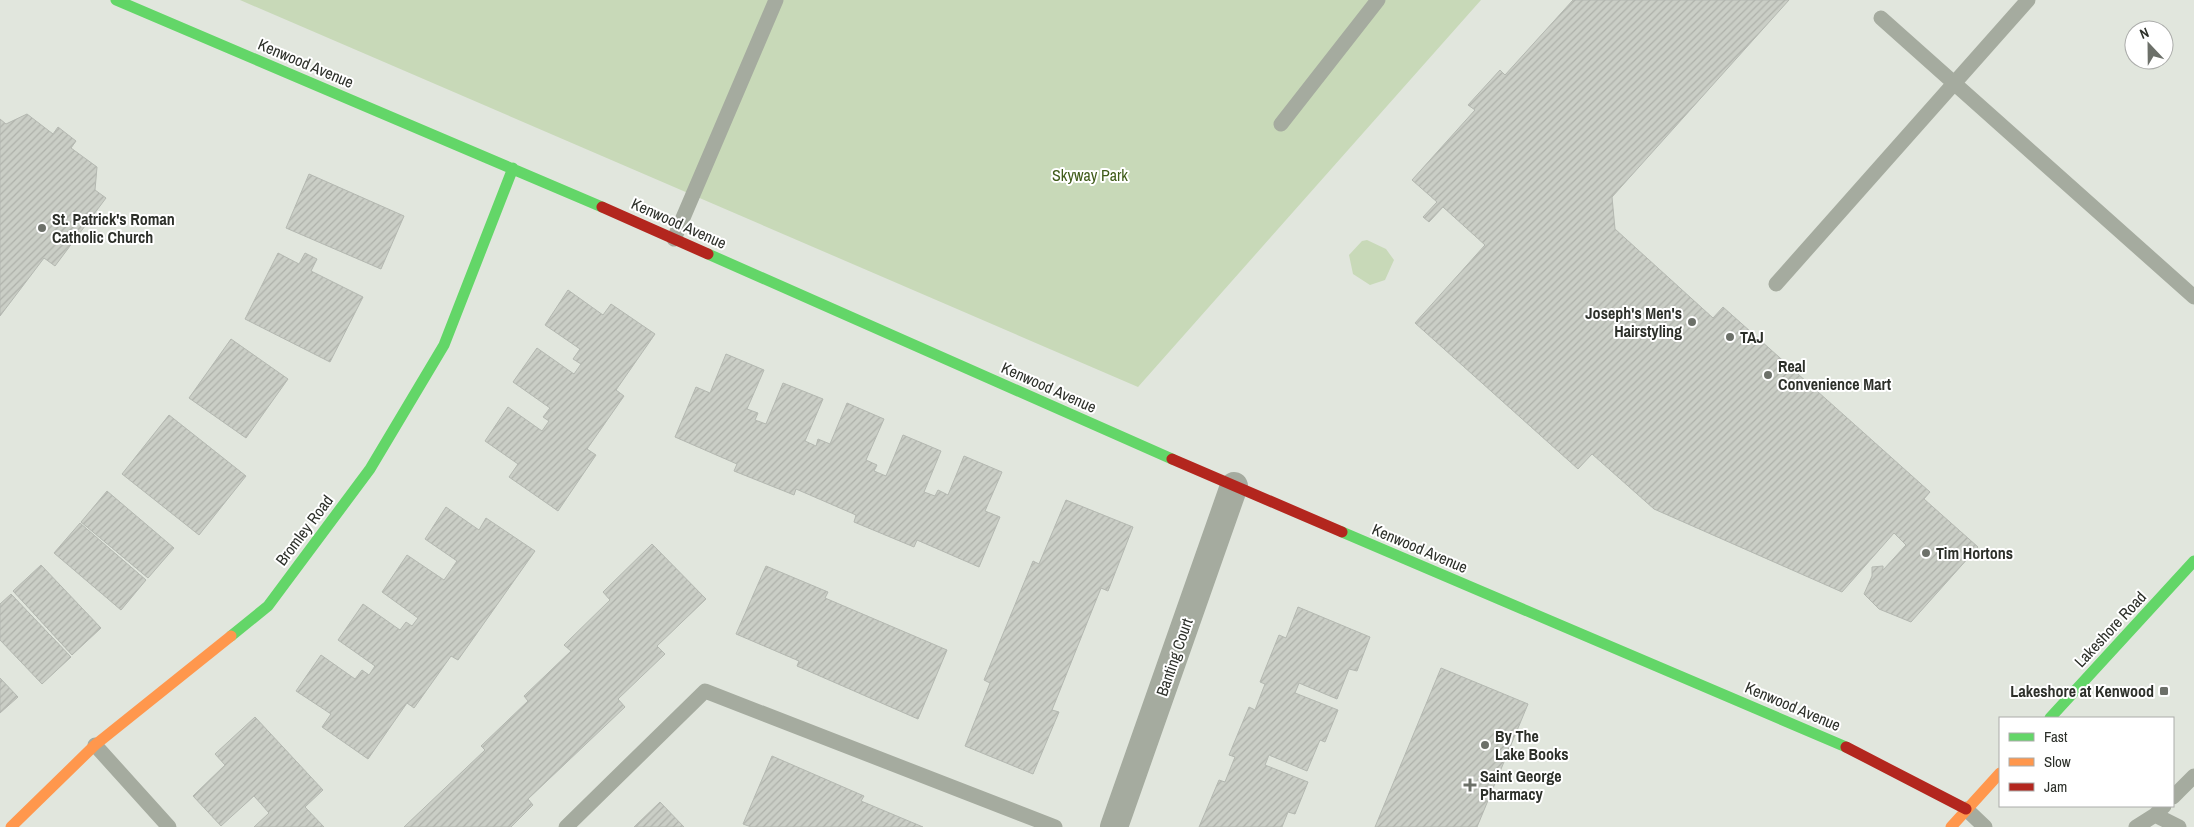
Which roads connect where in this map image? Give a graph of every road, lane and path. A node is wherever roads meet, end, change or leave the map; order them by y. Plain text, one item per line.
1 (116, 0) edge
2 (776, 0) edge
3 (1378, 0) edge
4 (2028, 0) edge
5 (1881, 18) dead end
6 (1954, 84) junction
7 (1281, 124) dead end
8 (513, 168) junction
9 (674, 239) junction
10 (1776, 284) dead end
11 (2194, 297) edge
12 (1234, 486) junction
13 (2194, 561) edge
14 (2051, 717) edge
15 (94, 745) junction
16 (1999, 774) edge
17 (2194, 776) edge
18 (2174, 796) edge
19 (1966, 809) junction
20 (2159, 810) edge
21 (11, 827) edge
22 (169, 827) edge
23 (566, 827) edge
24 (1055, 827) edge
25 (1114, 827) edge
26 (1952, 827) edge
27 (1985, 827) edge
28 (2136, 827) edge
29 (2179, 827) edge

1 - 8 street, Kenwood Avenue
2 - 9 lane
3 - 7 lane
4 - 6 lane
5 - 6 lane
6 - 10 lane
6 - 11 lane
8 - 9 street, Kenwood Avenue
8 - 15 street, Bromley Road
9 - 12 street, Kenwood Avenue
12 - 19 street, Kenwood Avenue
12 - 25 street, Banting Court
13 - 14 street, Lakeshore Road
15 - 21 street, Bromley Road
15 - 22 lane
16 - 19 street
17 - 18 lane
19 - 26 street
19 - 27 lane
20 - 28 lane
20 - 29 lane
23 - 24 lane

